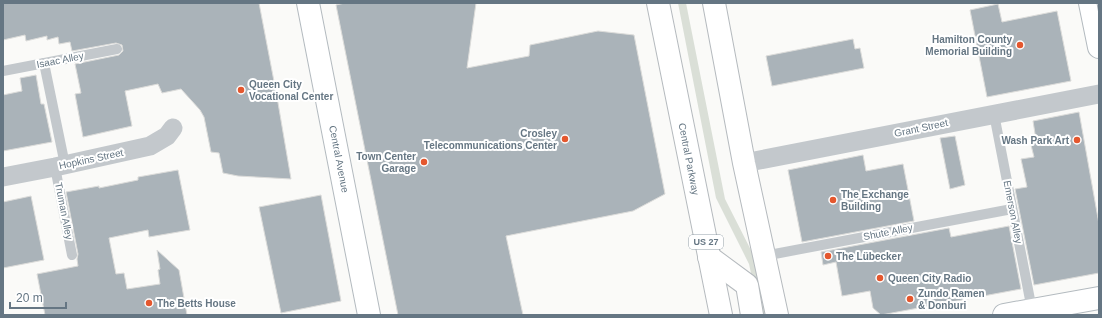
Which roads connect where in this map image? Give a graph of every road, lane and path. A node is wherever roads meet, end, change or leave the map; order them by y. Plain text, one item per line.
1 (308, 3) edge
2 (658, 3) edge
3 (714, 3) edge
4 (1090, 3) edge
5 (1099, 47) edge
6 (117, 49) dead end
7 (44, 63) junction
8 (3, 71) edge
9 (1099, 94) edge
10 (994, 114) junction
11 (173, 128) dead end
12 (744, 163) junction
13 (60, 166) junction
14 (3, 177) edge
15 (1012, 209) junction
16 (72, 255) dead end
17 (764, 256) junction
18 (709, 257) junction
19 (1099, 298) edge
20 (1032, 310) junction
21 (369, 315) edge
22 (721, 315) edge
23 (752, 315) edge
24 (776, 315) edge
25 (1004, 315) edge

1 - 21 main road, Central Avenue
2 - 18 main road, Central Parkway / US 27
3 - 12 main road
4 - 5 main road
6 - 7 lane, Isaac Alley
7 - 8 lane, Isaac Alley
7 - 13 lane, Truman Alley
9 - 10 street, Grant Street
10 - 12 street, Grant Street
10 - 15 lane, Emerson Alley
11 - 13 street, Hopkins Street
12 - 17 main road
13 - 14 street, Hopkins Street
13 - 16 lane, Truman Alley
15 - 17 lane, Shute Alley
15 - 20 lane, Emerson Alley
17 - 24 main road
18 - 22 main road, Central Parkway / US 27
18 - 23 main road
19 - 20 main road
20 - 25 main road

